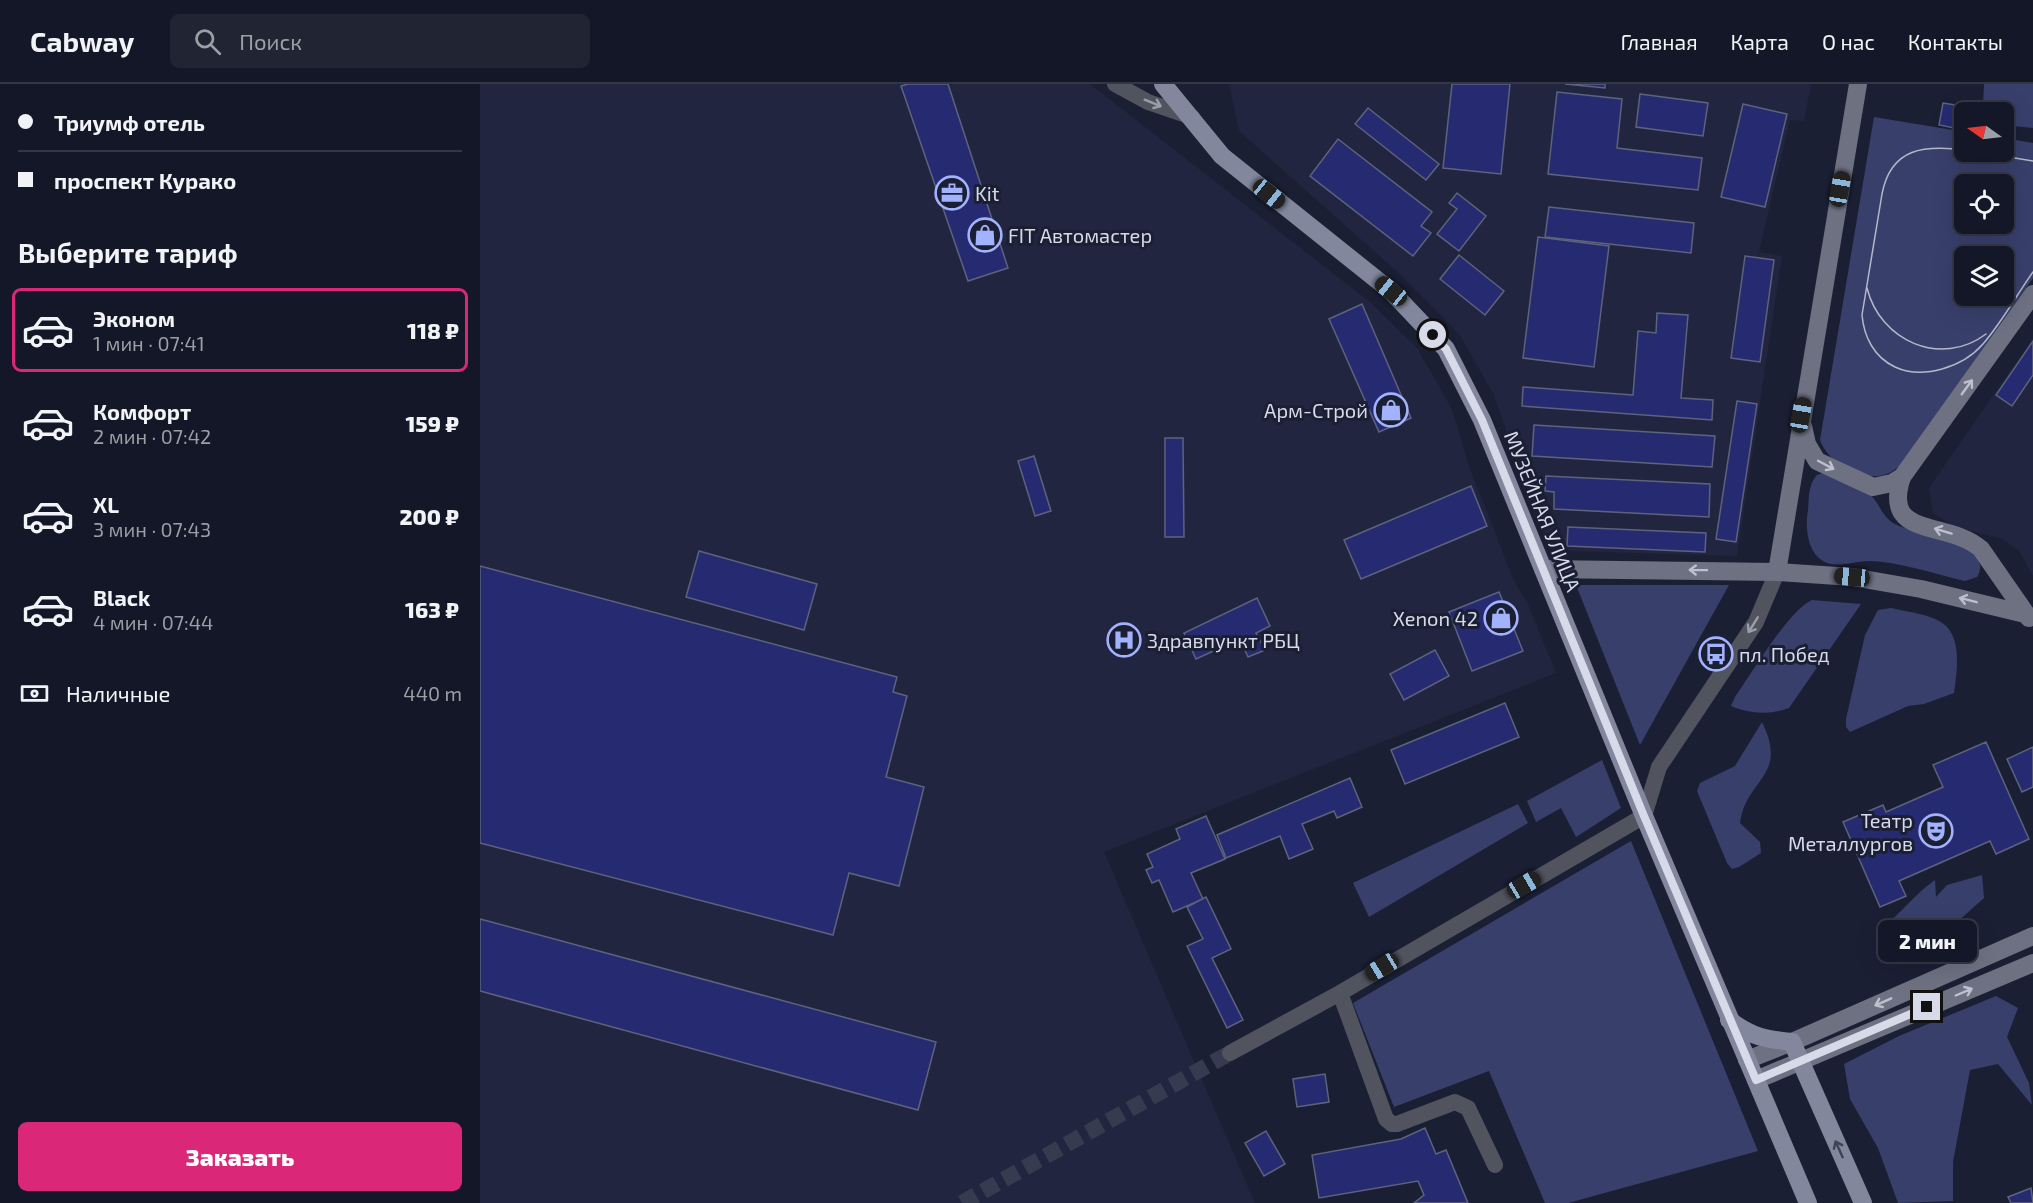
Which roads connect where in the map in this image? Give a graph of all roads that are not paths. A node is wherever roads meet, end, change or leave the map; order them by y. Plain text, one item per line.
1 (1115, 84) edge
2 (1163, 84) edge
3 (1171, 84) edge
4 (1858, 84) edge
5 (1189, 115) junction
6 (2033, 294) edge
7 (1801, 415) junction
8 (1902, 477) junction
9 (1543, 569) junction
10 (1777, 572) junction
11 (2029, 617) edge
12 (1644, 816) junction
13 (2033, 936) edge
14 (2033, 963) edge
15 (1340, 993) junction
16 (1729, 1019) junction
17 (1792, 1042) junction
18 (1230, 1053) tunnel mouth
19 (1747, 1060) junction
20 (1800, 1061) junction
21 (1756, 1080) junction
22 (1495, 1165) dead end
23 (1808, 1203) edge
24 (1863, 1203) edge

1 -> 5 street
2 - 5 main road
3 - 5 main road
4 - 7 main road
5 - 9 main road, МУЗЕЙНАЯ УЛИЦА
8 -> 6 main road
7 -> 8 main road
7 - 10 main road
11 -> 8 main road
10 -> 9 main road
9 - 12 main road, МУЗЕЙНАЯ УЛИЦА
11 -> 10 main road
10 -> 12 street
12 - 15 street
12 - 16 main road, МУЗЕЙНАЯ УЛИЦА
13 -> 17 main road
20 -> 14 main road
15 - 18 street
15 - 22 street
16 - 17 main road
16 - 19 main road, МУЗЕЙНАЯ УЛИЦА
17 - 19 main road
17 - 20 main road
19 - 21 main road, МУЗЕЙНАЯ УЛИЦА
20 - 21 main road
24 -> 20 main road
21 - 23 main road, МУЗЕЙНАЯ УЛИЦА

